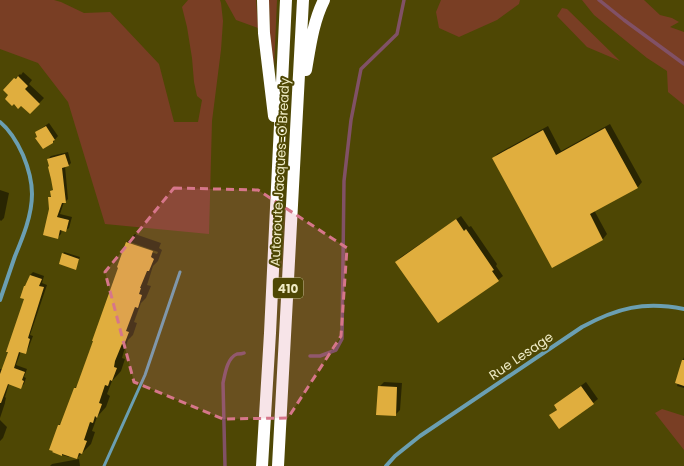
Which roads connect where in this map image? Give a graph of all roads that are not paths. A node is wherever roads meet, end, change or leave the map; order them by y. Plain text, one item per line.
1 (263, 0) edge
2 (286, 0) edge
3 (303, 0) edge
4 (324, 0) edge
5 (297, 117) junction
6 (0, 122) edge
7 (278, 150) junction
8 (180, 272) dead end
9 (0, 300) edge
10 (684, 308) edge
11 (104, 466) edge
12 (262, 466) edge
13 (278, 466) edge
14 (386, 466) edge

1 - 7 highway
2 - 7 highway, Autoroute Jacques-O'Bready / 410
3 - 5 highway, Autoroute Jacques-O'Bready / 410
4 - 5 highway
5 - 13 highway, Autoroute Jacques-O'Bready / 410
6 - 9 street
7 - 12 highway, Autoroute Jacques-O'Bready / 410
8 - 11 lane
10 - 14 street, Rue Lesage

